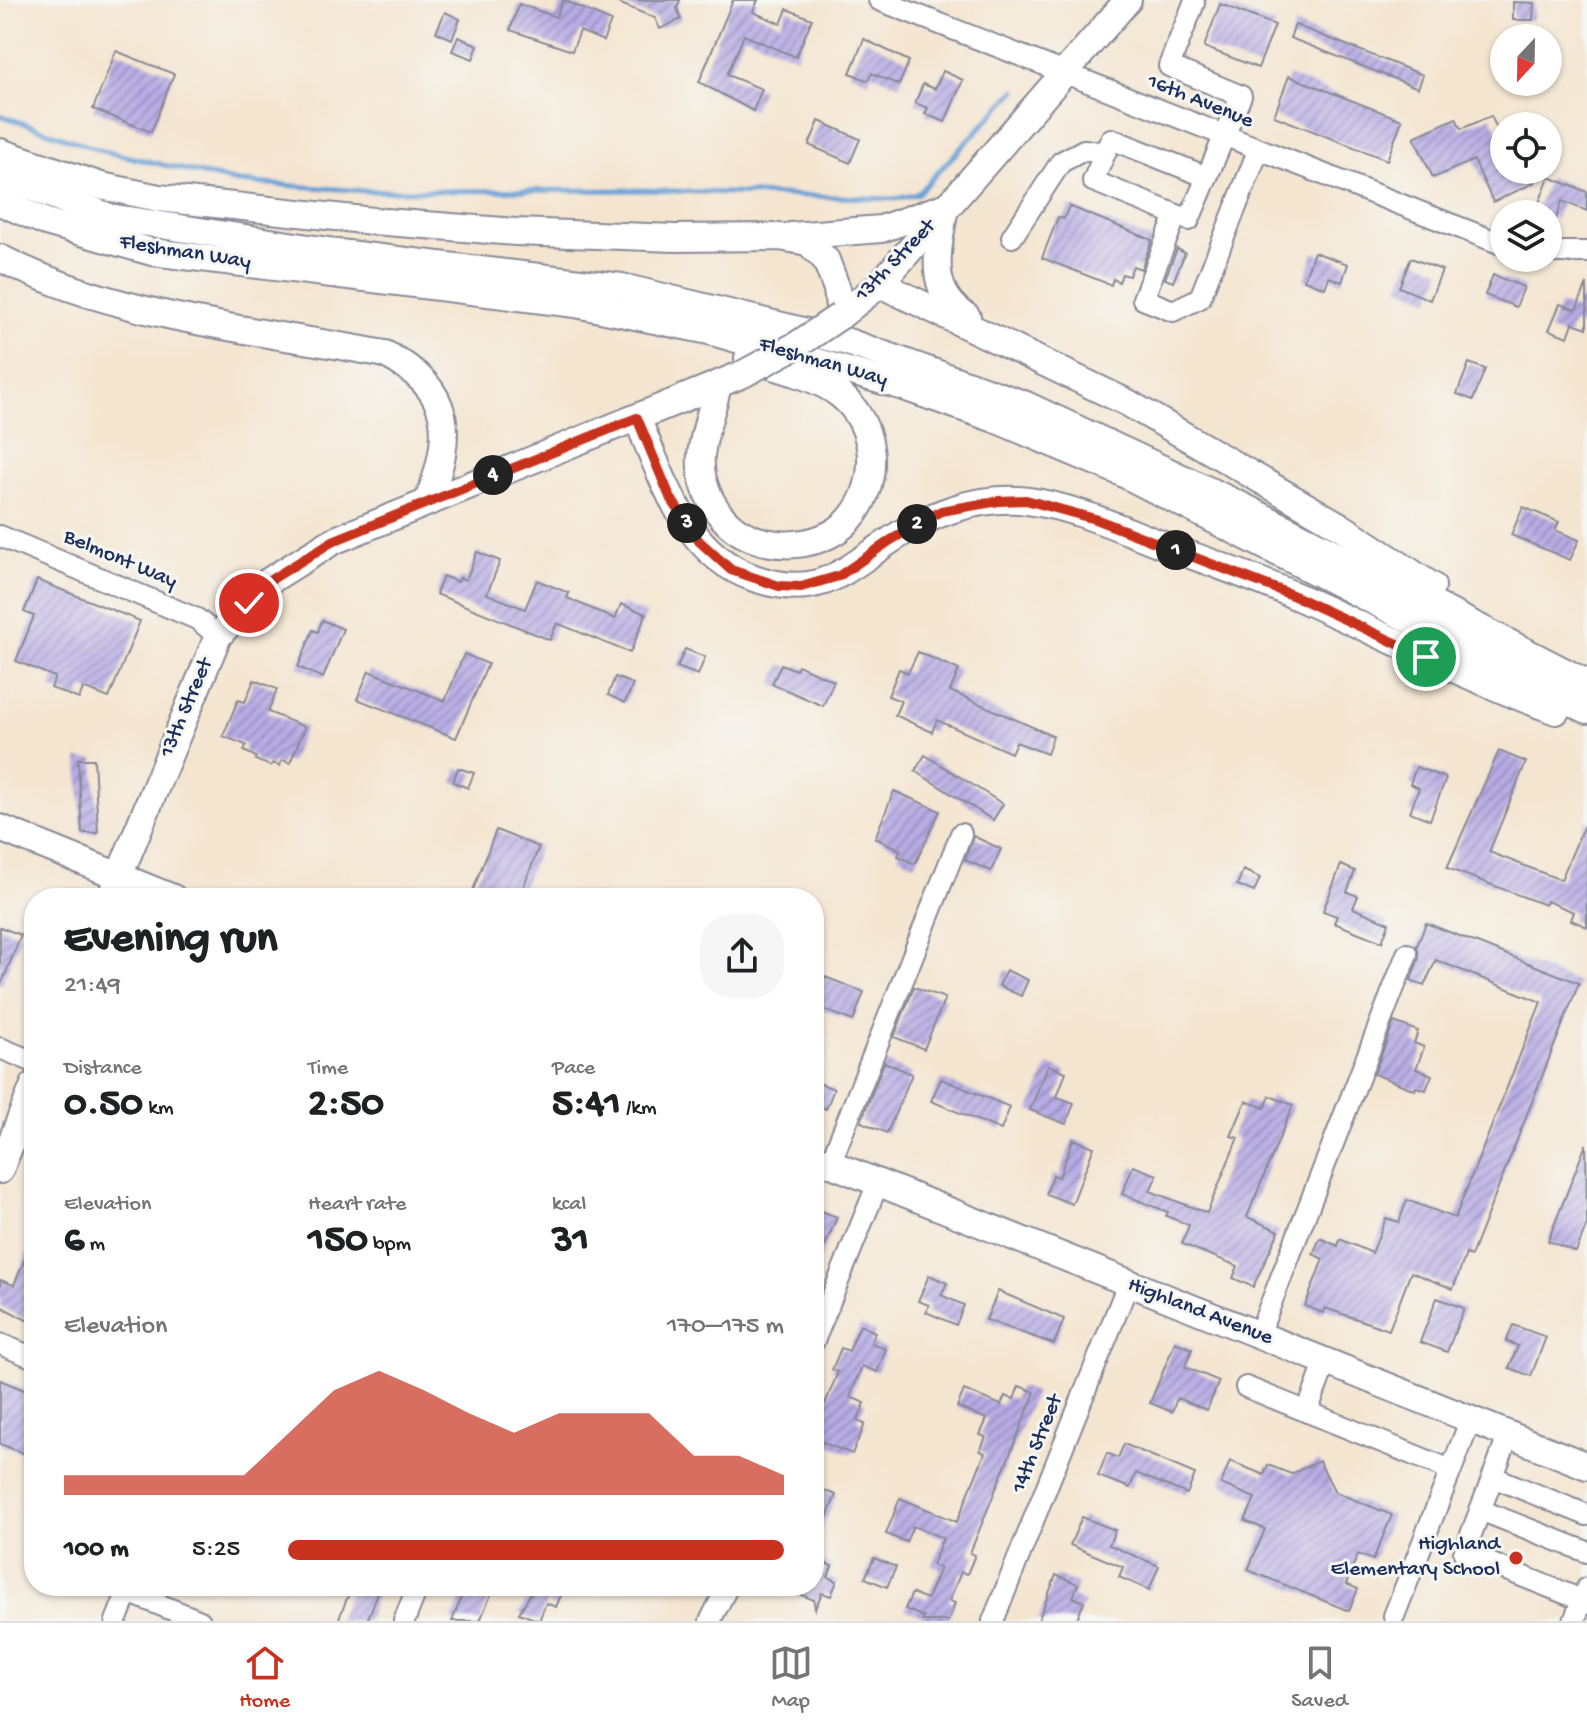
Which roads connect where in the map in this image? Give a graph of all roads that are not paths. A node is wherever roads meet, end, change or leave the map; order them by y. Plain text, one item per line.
1 (879, 0) edge
2 (1128, 0) edge
3 (1194, 3) dead end
4 (1065, 74) junction
5 (1223, 136) junction
6 (1258, 151) junction
7 (0, 152) edge
8 (1105, 153) junction
9 (0, 175) edge
10 (1207, 177) junction
11 (0, 202) edge
12 (947, 208) junction
13 (1176, 215) junction
14 (780, 237) junction
15 (1012, 237) dead end
16 (1490, 240) edge
17 (1562, 252) edge
18 (1587, 252) edge
19 (0, 258) edge
20 (880, 284) junction
21 (576, 304) junction
22 (840, 316) junction
23 (1027, 355) junction
24 (718, 385) junction
25 (637, 418) junction
26 (428, 501) junction
27 (0, 536) edge
28 (218, 636) junction
29 (1578, 679) edge
30 (1587, 710) edge
31 (1587, 723) edge
32 (0, 828) edge
33 (961, 834) dead end
34 (114, 887) edge
35 (1407, 954) dead end
36 (0, 1048) edge
37 (24, 1058) edge
38 (24, 1110) edge
39 (824, 1155) edge
40 (824, 1161) edge
41 (0, 1170) edge
42 (878, 1183) junction
43 (1128, 1284) junction
44 (824, 1316) edge
45 (1259, 1334) junction
46 (0, 1344) edge
47 (24, 1354) edge
48 (1326, 1361) junction
49 (1246, 1387) dead end
50 (1307, 1412) junction
51 (1471, 1419) junction
52 (1509, 1434) junction
53 (1587, 1466) edge
54 (1451, 1470) junction
55 (1493, 1477) junction
56 (1480, 1510) junction
57 (1587, 1515) edge
58 (1587, 1552) edge
59 (1585, 1594) edge
60 (126, 1596) edge
61 (145, 1596) edge
62 (414, 1596) edge
63 (723, 1596) edge
64 (1394, 1616) dead end
65 (116, 1621) edge
66 (200, 1621) edge
67 (404, 1621) edge
68 (710, 1621) edge
69 (993, 1621) edge
70 (1574, 1621) edge

1 - 4 street, 16th Avenue
2 - 4 main road, 13th Street
3 - 5 street
4 - 5 street, 16th Avenue
4 - 12 main road, 13th Street
5 - 6 street, 16th Avenue
5 - 10 street
6 - 13 street
6 - 16 street, 16th Avenue
7 - 14 main road
8 - 10 street
8 - 13 street
8 - 15 street
9 - 29 main road, Fleshman Way
10 - 13 street
11 - 21 main road, Fleshman Way
12 - 14 main road
12 - 20 main road, 13th Street
12 - 23 main road
14 - 22 main road
17 - 18 street
19 - 26 main road
20 - 22 main road, 13th Street
20 - 23 main road
21 - 24 main road
21 - 30 main road, Fleshman Way
22 - 24 main road, 13th Street, bridge
23 - 29 main road
24 - 25 main road, 13th Street
25 - 26 main road, 13th Street
25 - 31 main road
26 - 28 main road, 13th Street
27 - 28 street, Belmont Way
28 - 34 main road, 13th Street
32 - 34 main road
33 - 39 street
35 - 45 street
36 - 37 street
38 - 41 main road
40 - 42 main road, Highland Avenue
42 - 43 main road, Highland Avenue
42 - 44 street
43 - 45 main road, Highland Avenue
43 - 69 street, 14th Street
45 - 48 main road, Highland Avenue
46 - 47 street
48 - 50 street
48 - 51 main road, Highland Avenue
49 - 50 street
50 - 54 street
51 - 52 main road, Highland Avenue
51 - 54 street
52 - 53 main road, Highland Avenue
52 - 55 street
54 - 64 street
55 - 56 street
55 - 57 street
56 - 58 street
56 - 59 street
59 - 70 street
60 - 65 street
61 - 66 street
62 - 67 street
63 - 68 street

